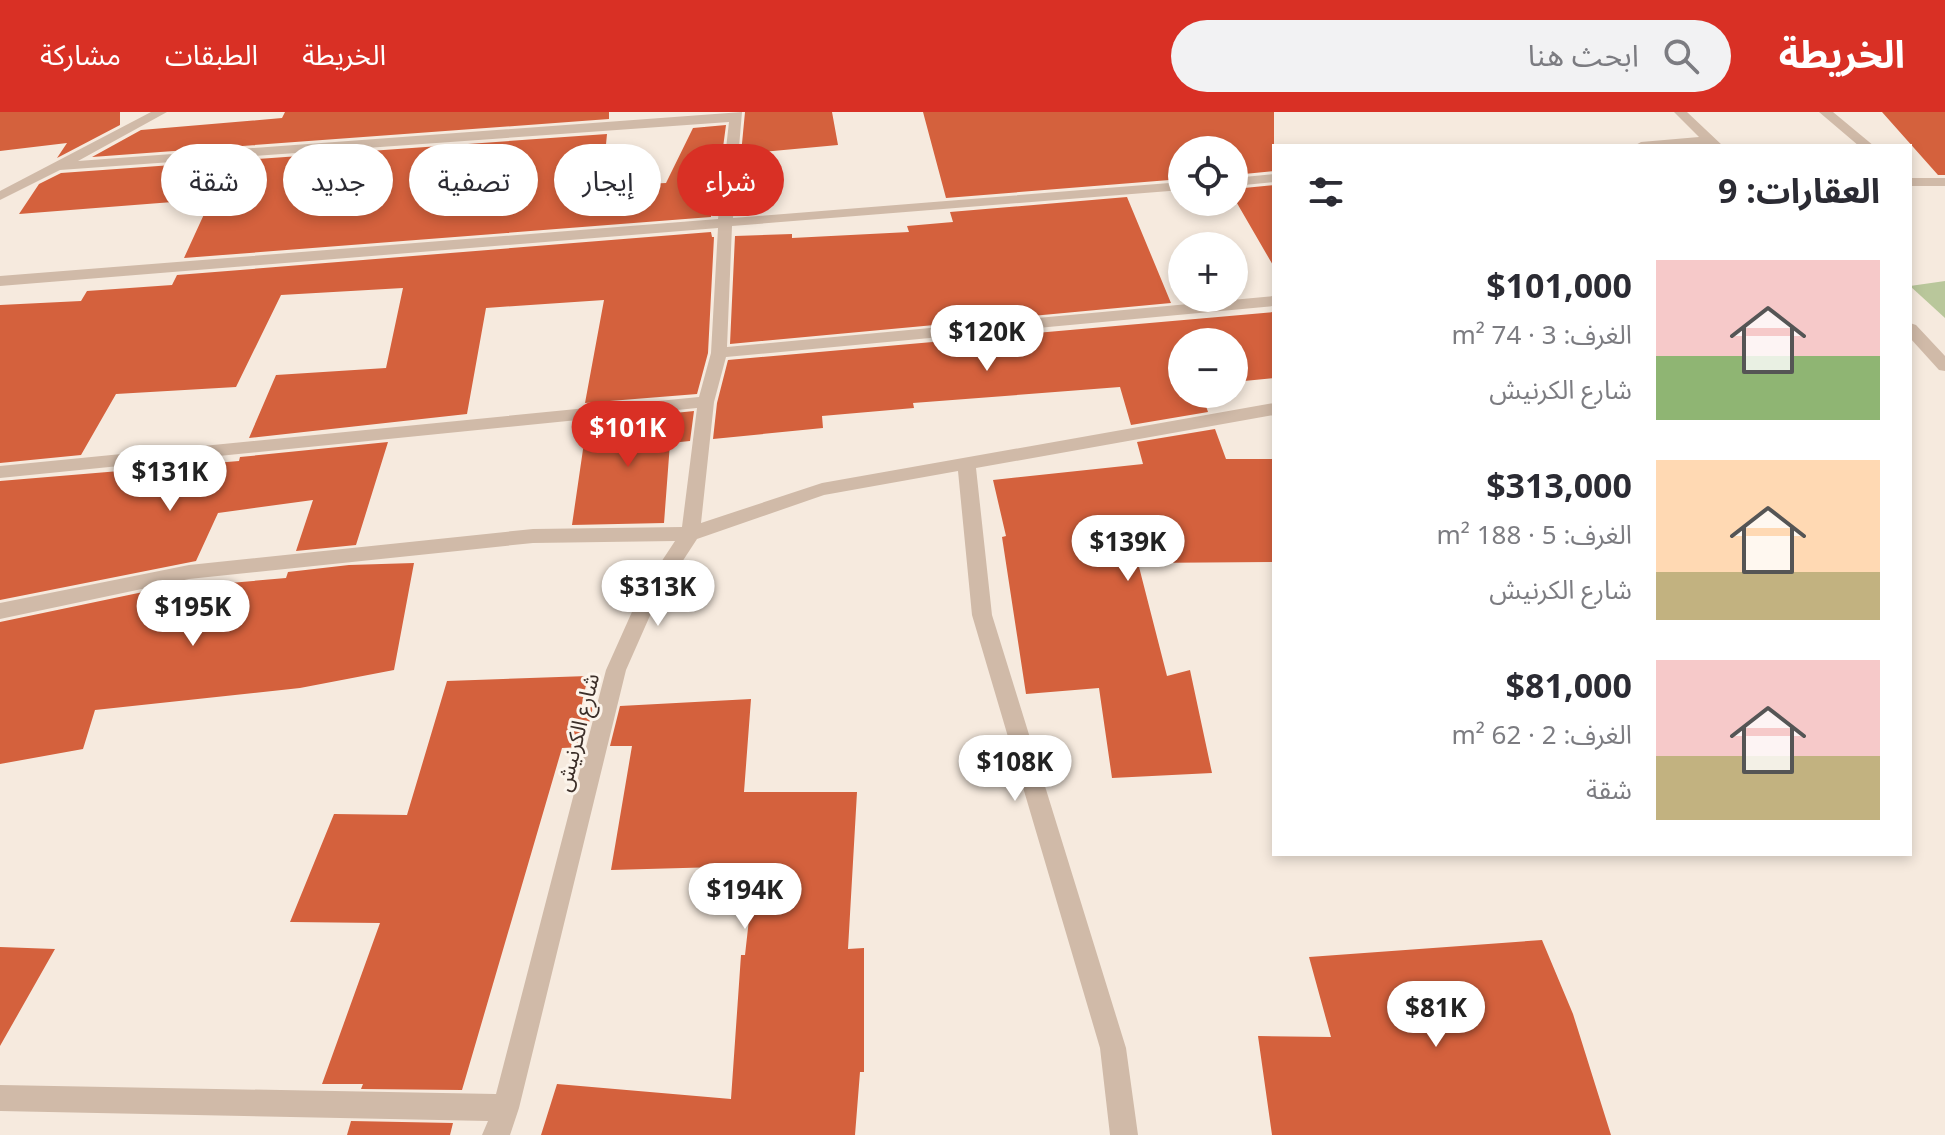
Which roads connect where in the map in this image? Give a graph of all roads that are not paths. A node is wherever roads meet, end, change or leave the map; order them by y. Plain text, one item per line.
1 (161, 112) edge
2 (1680, 112) edge
3 (1825, 112) edge
4 (736, 115) edge
5 (1712, 143) edge
6 (1688, 144) edge
7 (1865, 144) edge
8 (61, 166) junction
9 (1272, 178) edge
10 (1248, 181) edge
11 (1945, 182) edge
12 (1912, 184) edge
13 (1168, 187) edge
14 (0, 196) edge
15 (725, 224) junction
16 (0, 281) edge
17 (1272, 301) edge
18 (1912, 330) edge
19 (1932, 351) junction
20 (719, 353) junction
21 (1912, 353) edge
22 (1945, 366) edge
23 (706, 402) junction
24 (1272, 409) edge
25 (966, 462) junction
26 (0, 472) edge
27 (690, 534) junction
28 (0, 611) edge
29 (0, 1098) edge
30 (506, 1108) junction
31 (496, 1135) edge
32 (1124, 1135) edge

1 - 8 street
2 - 5 street
3 - 7 street
4 - 8 street
4 - 15 street, شارع الكرنيش
5 - 6 street
8 - 14 street
9 - 10 street
11 - 12 street
13 - 15 street
15 - 16 street
15 - 20 street, شارع الكرنيش
17 - 20 street
18 - 19 street
19 - 21 street
19 - 22 street
20 - 23 street, شارع الكرنيش
23 - 26 street
23 - 27 street, شارع الكرنيش
24 - 25 street
25 - 27 street
25 - 32 street
27 - 28 street
27 - 30 street, شارع الكرنيش
29 - 30 street
30 - 31 street, شارع الكرنيش

